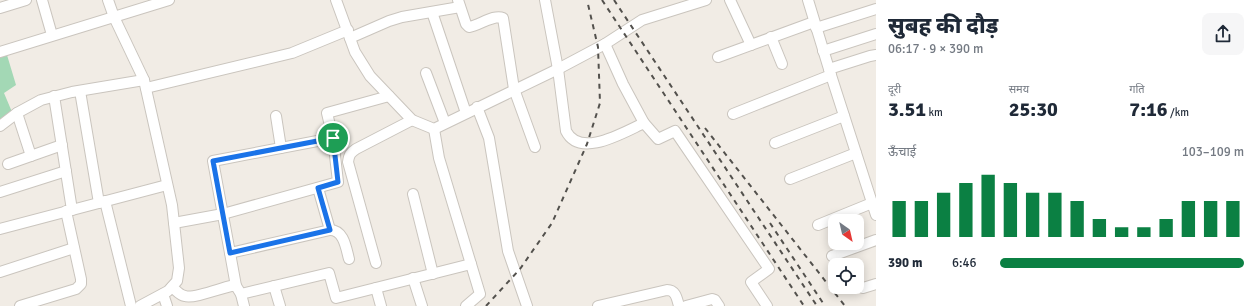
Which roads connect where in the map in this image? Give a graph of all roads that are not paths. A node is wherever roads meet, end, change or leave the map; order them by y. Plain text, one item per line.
1 (26, 0) edge
2 (42, 0) edge
3 (108, 0) edge
4 (169, 0) edge
5 (336, 0) edge
6 (545, 0) edge
7 (706, 0) edge
8 (730, 0) edge
9 (808, 0) edge
10 (459, 4) edge
11 (677, 4) edge
12 (4, 5) edge
13 (876, 9) edge
14 (432, 12) junction
15 (114, 17) junction
16 (815, 25) junction
17 (349, 34) junction
18 (876, 34) edge
19 (52, 35) junction
20 (771, 37) junction
21 (604, 44) junction
22 (751, 45) junction
23 (823, 50) junction
24 (0, 52) edge
25 (876, 55) edge
26 (718, 57) dead end
27 (782, 64) dead end
28 (558, 69) junction
29 (830, 72) junction
30 (426, 73) dead end
31 (145, 84) junction
32 (514, 89) junction
33 (80, 91) junction
34 (54, 96) junction
35 (389, 96) junction
36 (477, 108) junction
37 (17, 113) junction
38 (466, 113) junction
39 (733, 114) dead end
40 (276, 116) dead end
41 (844, 116) junction
42 (412, 120) junction
43 (445, 123) junction
44 (644, 123) junction
45 (0, 126) edge
46 (434, 129) junction
47 (333, 138) junction
48 (775, 143) dead end
49 (62, 145) junction
50 (535, 147) dead end
51 (281, 148) junction
52 (856, 153) junction
53 (31, 156) junction
54 (8, 164) dead end
55 (66, 171) junction
56 (790, 179) dead end
57 (167, 185) junction
58 (318, 188) junction
59 (0, 192) edge
60 (413, 194) dead end
61 (102, 202) junction
62 (872, 203) junction
63 (69, 210) junction
64 (223, 214) junction
65 (876, 215) edge
66 (174, 223) junction
67 (818, 225) dead end
68 (0, 229) edge
69 (330, 230) junction
70 (876, 240) edge
71 (74, 248) junction
72 (230, 253) junction
73 (832, 256) dead end
74 (350, 259) dead end
75 (376, 263) dead end
76 (471, 264) junction
77 (0, 272) edge
78 (433, 274) junction
79 (413, 278) junction
80 (876, 284) edge
81 (274, 286) junction
82 (172, 287) junction
83 (376, 288) junction
84 (864, 288) edge
85 (239, 290) junction
86 (163, 294) junction
87 (337, 302) edge
88 (27, 305) edge
89 (131, 306) edge
90 (140, 306) edge
91 (167, 306) edge
92 (244, 306) edge
93 (280, 306) edge
94 (382, 306) edge
95 (422, 306) edge
96 (466, 306) edge
97 (526, 306) edge
98 (598, 306) edge
99 (679, 306) edge
100 (686, 306) edge
101 (719, 306) edge
102 (767, 306) edge

1 - 12 street
2 - 19 street
3 - 15 street
4 - 15 street
5 - 17 street
6 - 28 street
7 - 11 street
8 - 22 street
9 - 16 street
10 - 14 street
10 - 32 street
11 - 21 street
13 - 16 street
14 - 17 street
14 - 38 street
15 - 19 street
15 - 31 street
16 - 20 street
16 - 23 street
17 - 31 street
17 - 35 street
18 - 23 street
19 - 24 street
20 - 22 street
20 - 27 street
21 - 28 street
21 - 44 street
22 - 26 street
23 - 29 street
25 - 29 street
28 - 32 street
28 - 44 street
29 - 39 street
29 - 41 street
30 - 43 street
31 - 33 street
31 - 57 street
32 - 36 street
32 - 50 street
33 - 34 street
33 - 61 street
34 - 37 street
34 - 49 street
35 - 42 street
35 - 47 street
36 - 38 street
36 - 97 street
37 - 45 street
37 - 53 street
38 - 43 street
40 - 51 street
41 - 48 street
41 - 52 street
42 - 46 street
42 - 75 street
43 - 46 street
44 - 102 street
46 - 76 street
47 - 51 street
47 - 58 street
49 - 53 street
49 - 55 street
51 - 64 street
52 - 56 street
52 - 62 street
53 - 54 street
55 - 59 street
55 - 63 street
57 - 61 street
57 - 66 street
58 - 64 street
58 - 69 street
60 - 78 street
61 - 63 street
61 - 89 street
62 - 65 street
62 - 67 street
63 - 68 street
63 - 71 street
64 - 66 street
64 - 72 street
66 - 82 street
69 - 72 street
69 - 74 street
70 - 73 street
71 - 77 street
71 - 88 street
72 - 85 street
76 - 78 street
76 - 96 street
78 - 79 street
79 - 83 street
79 - 95 street
80 - 84 street
81 - 85 street
81 - 87 street
81 - 93 street
82 - 85 street
82 - 86 street
83 - 87 street
83 - 94 street
85 - 92 street
86 - 90 street
86 - 91 street
98 - 99 street
100 - 101 street

